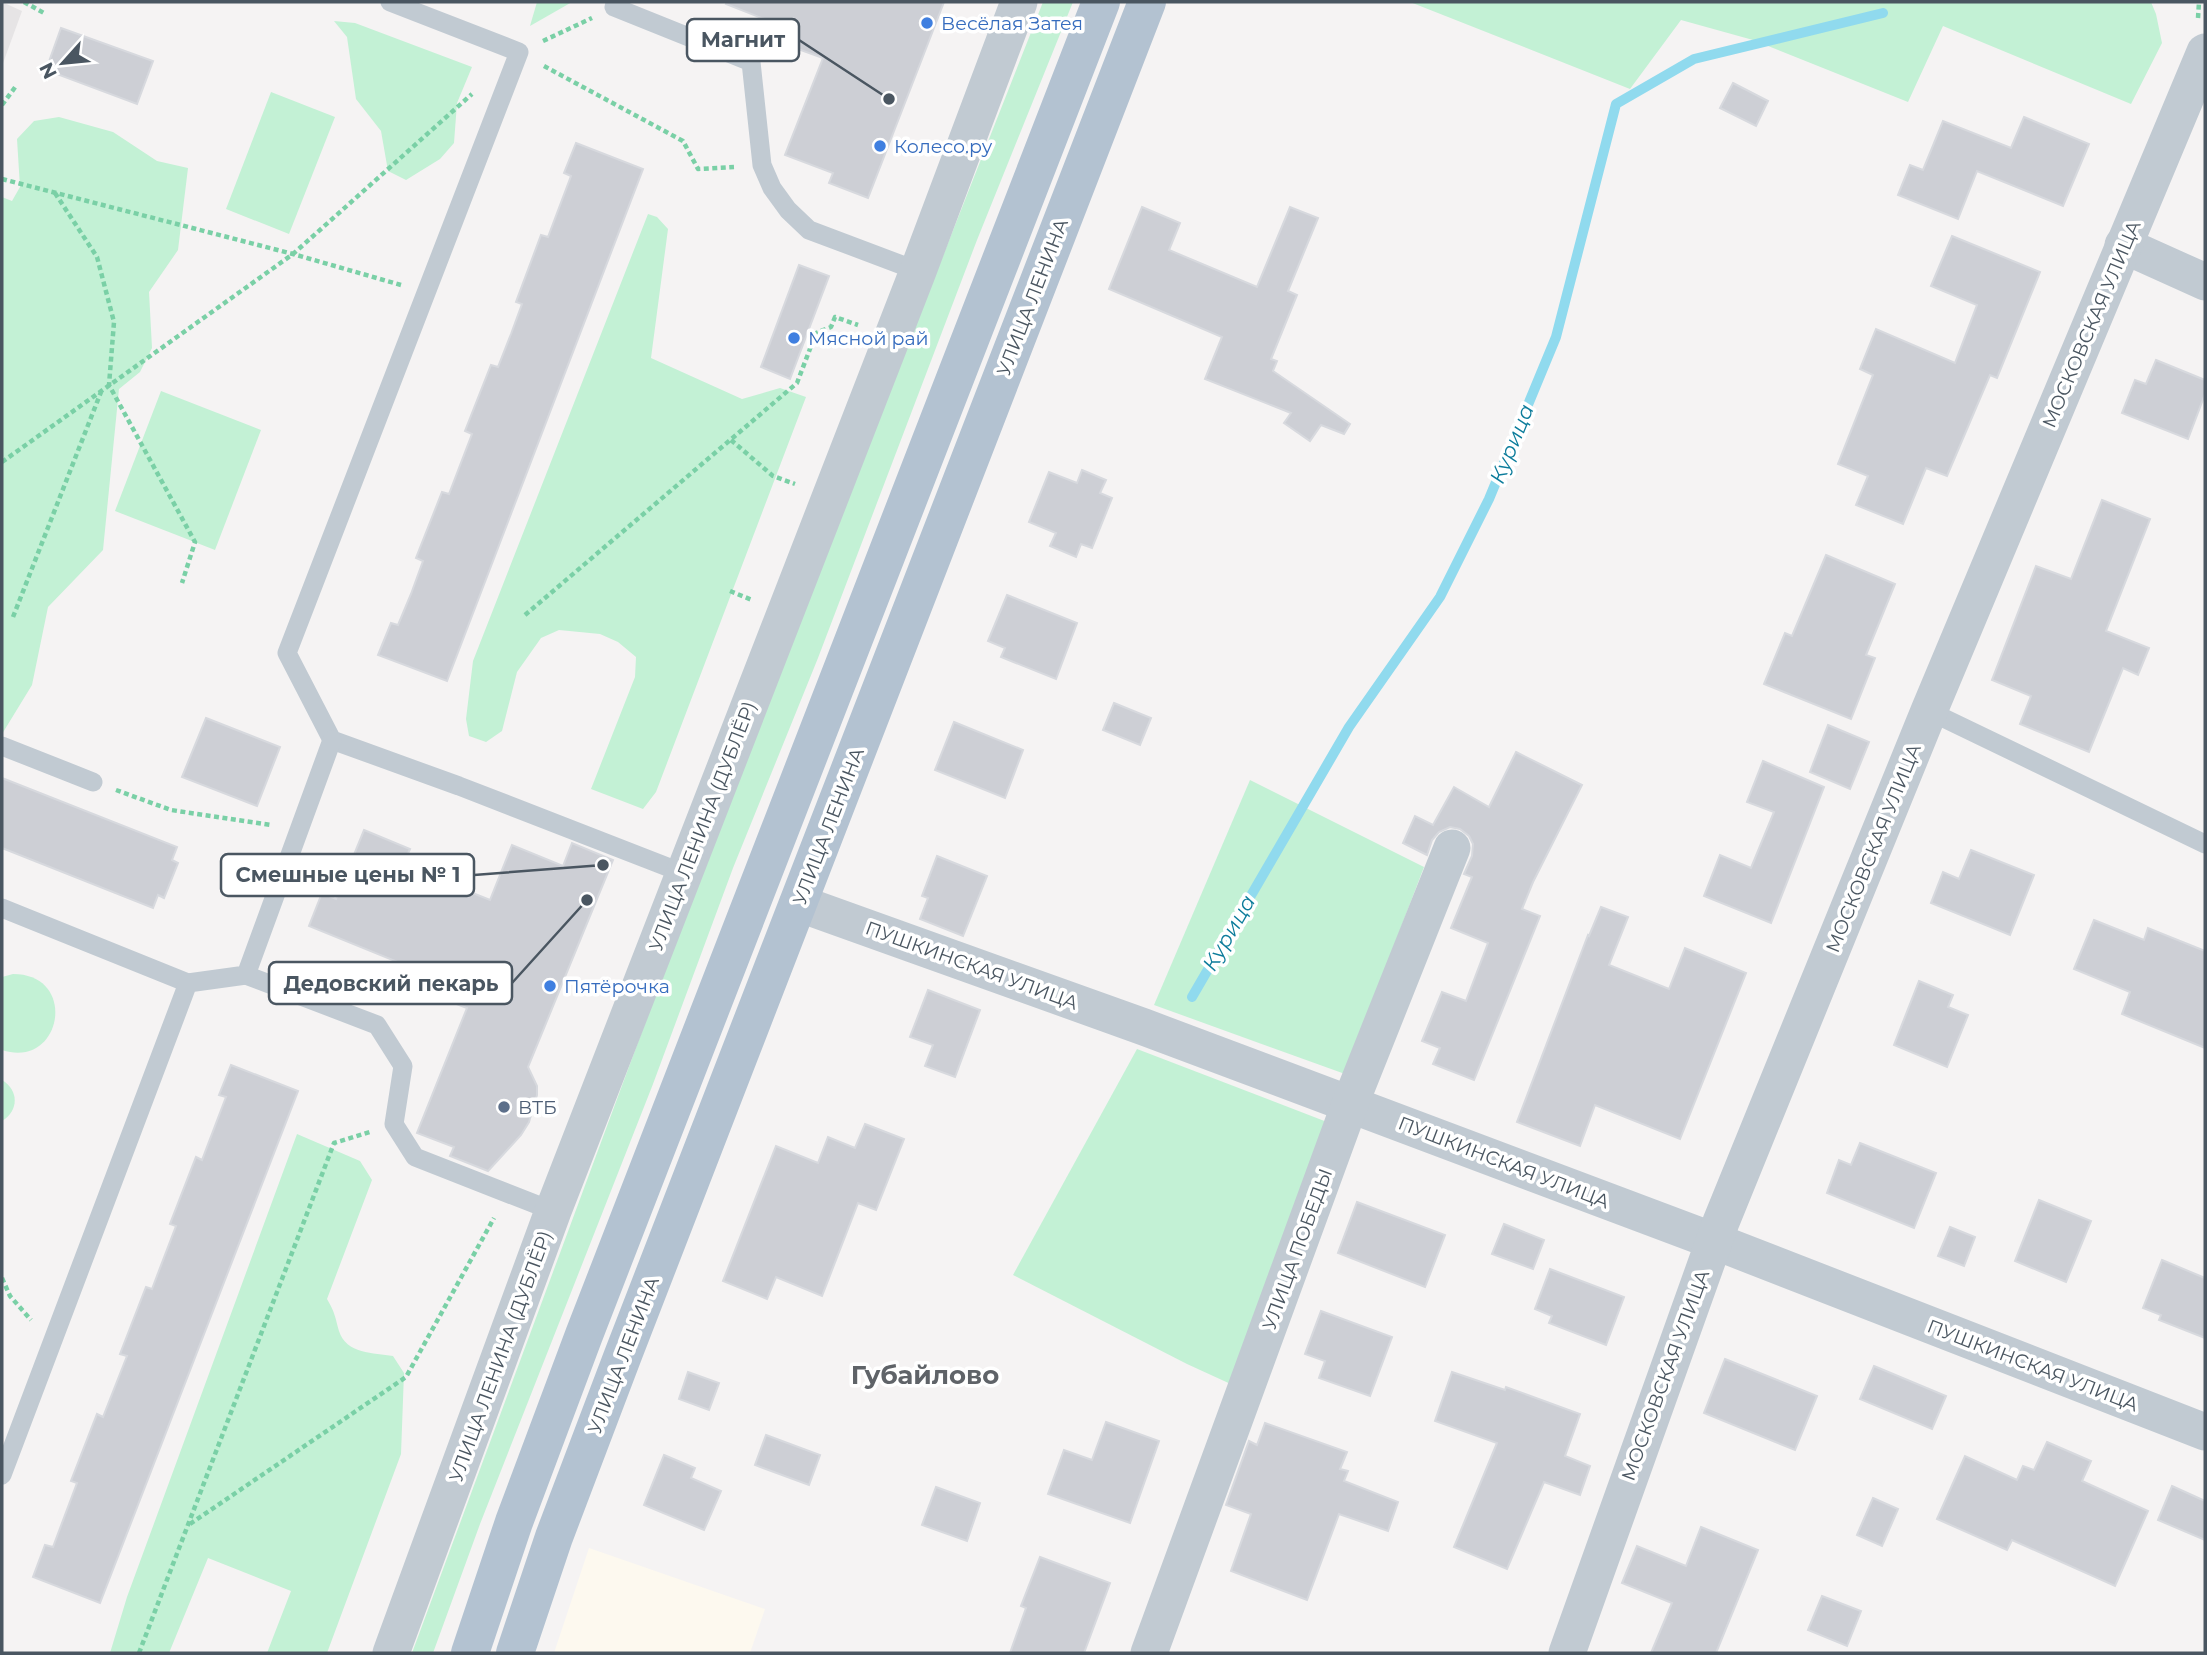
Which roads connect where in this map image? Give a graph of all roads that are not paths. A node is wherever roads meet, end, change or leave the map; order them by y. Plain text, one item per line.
1 (390, 2) edge
2 (1020, 2) edge
3 (1101, 2) edge
4 (1147, 2) edge
5 (615, 4) edge
6 (2205, 52) edge
7 (2123, 245) junction
8 (918, 271) junction
9 (2205, 282) edge
10 (1929, 711) junction
11 (332, 740) junction
12 (2, 746) edge
13 (93, 782) road end
14 (2205, 844) edge
15 (1452, 848) dead end
16 (683, 873) junction
17 (798, 903) junction
18 (2, 908) edge
19 (246, 975) junction
20 (188, 983) junction
21 (1350, 1104) junction
22 (553, 1211) junction
23 (1713, 1241) junction
24 (2205, 1432) edge
25 (2, 1475) edge
26 (391, 1653) edge
27 (470, 1653) edge
28 (516, 1653) edge
29 (1149, 1653) edge
30 (1567, 1653) edge

1 - 11 lane
2 - 8 street, УЛИЦА ЛЕНИНА (ДУБЛЁР)
3 - 27 main road
4 - 17 main road, УЛИЦА ЛЕНИНА
5 - 8 lane
6 - 7 street, МОСКОВСКАЯ УЛИЦА
7 - 9 street
7 - 10 street, МОСКОВСКАЯ УЛИЦА
8 - 16 street, УЛИЦА ЛЕНИНА (ДУБЛЁР)
10 - 14 lane
10 - 23 street, МОСКОВСКАЯ УЛИЦА
11 - 16 lane
11 - 19 lane
12 - 13 lane
15 - 21 street, УЛИЦА ПОБЕДЫ
16 - 22 street, УЛИЦА ЛЕНИНА (ДУБЛЁР)
17 - 21 street, ПУШКИНСКАЯ УЛИЦА
17 - 28 main road, УЛИЦА ЛЕНИНА
18 - 20 lane
19 - 20 lane
19 - 22 lane
20 - 25 lane
21 - 23 street, ПУШКИНСКАЯ УЛИЦА
21 - 29 street, УЛИЦА ПОБЕДЫ
22 - 26 street, УЛИЦА ЛЕНИНА (ДУБЛЁР)
23 - 24 street, ПУШКИНСКАЯ УЛИЦА
23 - 30 street, МОСКОВСКАЯ УЛИЦА

